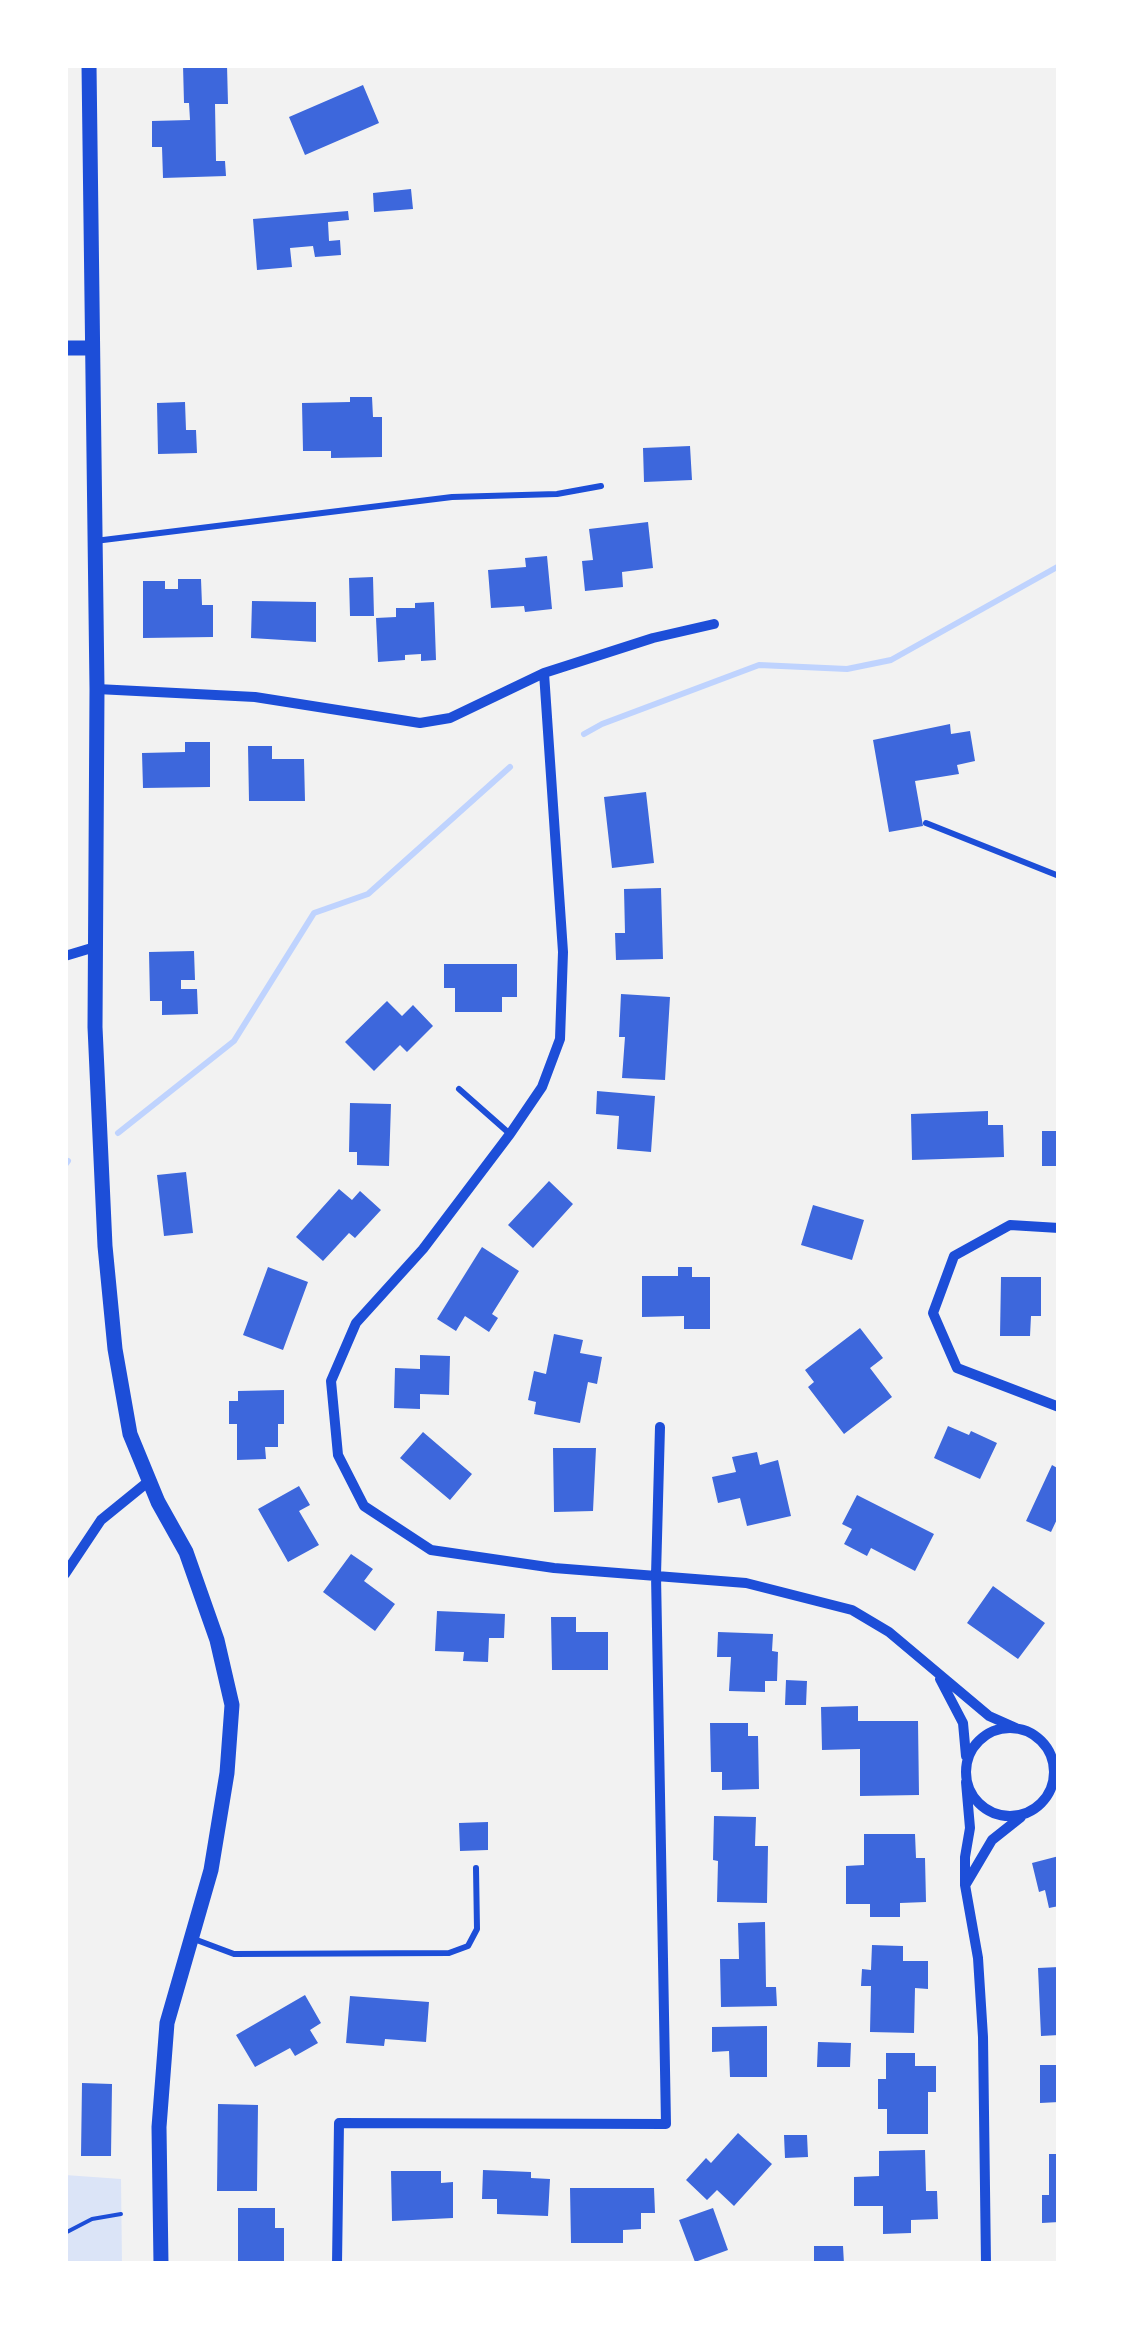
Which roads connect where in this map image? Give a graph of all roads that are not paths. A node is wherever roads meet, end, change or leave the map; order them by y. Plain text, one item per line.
1 (90, 65) edge
2 (65, 348) edge
3 (90, 348) junction
4 (601, 486) dead end
5 (94, 541) junction
6 (714, 624) dead end
7 (544, 673) junction
8 (96, 689) junction
9 (926, 823) dead end
10 (1059, 876) edge
11 (96, 947) junction
12 (65, 956) edge
13 (459, 1090) dead end
14 (510, 1134) junction
15 (1059, 1228) edge
16 (1059, 1407) edge
17 (660, 1428) dead end
18 (149, 1481) junction
19 (65, 1574) edge
20 (656, 1575) junction
21 (930, 1667) junction
22 (1016, 1728) junction
23 (1042, 1741) junction
24 (1059, 1752) edge
25 (966, 1763) junction
26 (966, 1782) junction
27 (1059, 1793) edge
28 (1031, 1810) junction
29 (476, 1868) dead end
30 (965, 1885) junction
31 (193, 1938) junction
32 (161, 2264) edge
33 (337, 2264) edge
34 (986, 2264) edge

1 - 3 street
2 - 3 street
3 - 5 street
4 - 5 lane
5 - 8 street
6 - 7 street
7 - 8 street
7 - 14 street
8 - 11 street
9 - 10 lane
11 - 12 street
11 - 18 street
13 - 14 lane
14 - 20 street
15 - 16 street
17 - 20 street
18 - 19 street
18 - 31 street
20 - 21 street
20 - 33 street
21 - 22 street
21 - 25 street
22 - 23 street
22 - 25 street
23 - 24 street
23 - 28 street
25 - 26 street
26 - 28 street
26 - 30 street
27 - 28 street
28 - 30 street
29 - 31 lane
30 - 34 street
31 - 32 street

